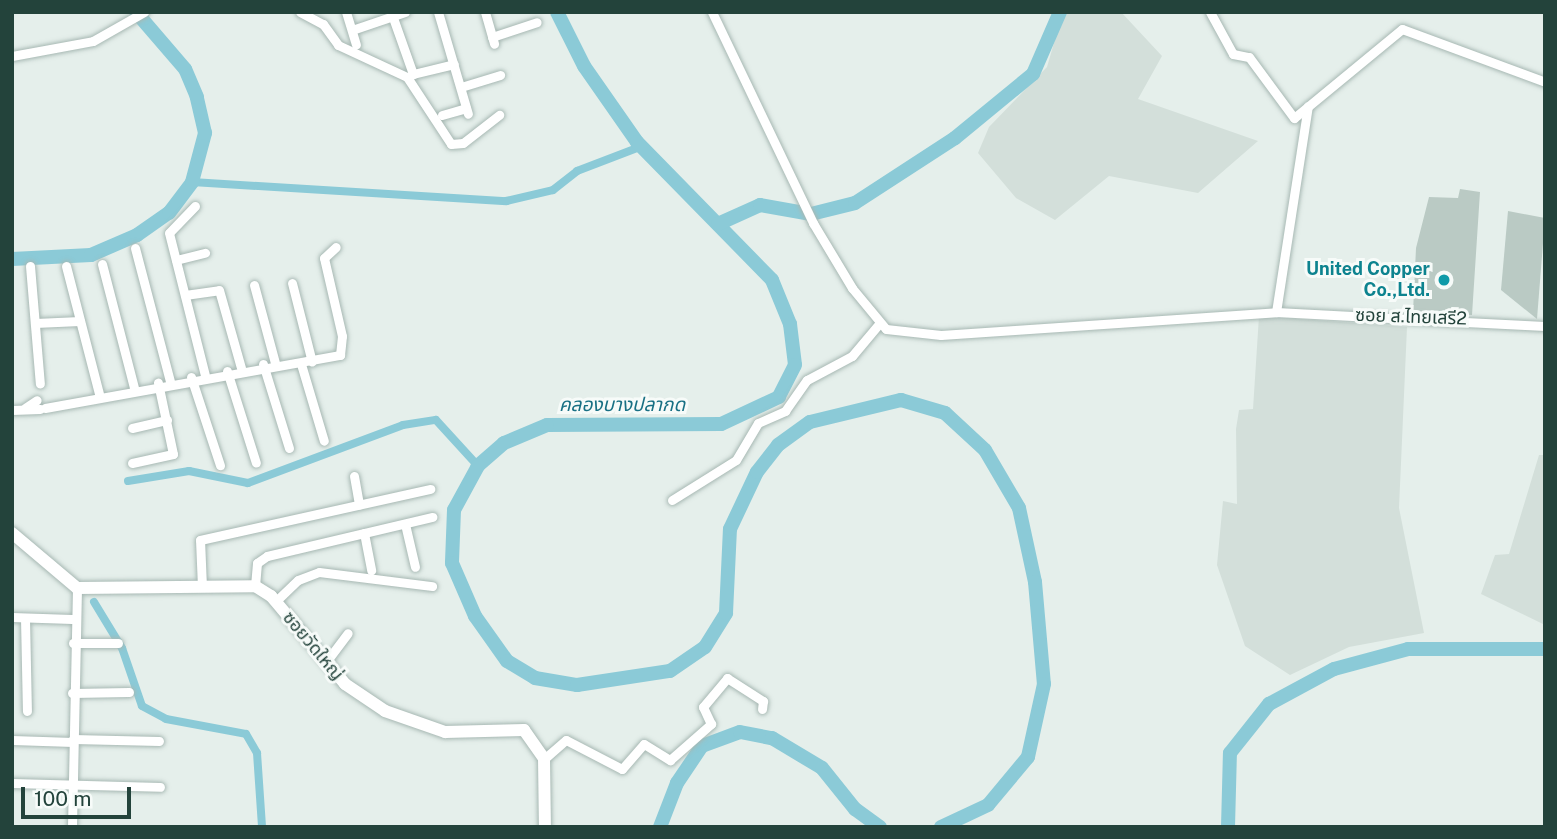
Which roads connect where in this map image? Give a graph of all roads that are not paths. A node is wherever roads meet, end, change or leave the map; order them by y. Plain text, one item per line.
1 (144, 12) edge
2 (300, 12) edge
3 (346, 12) edge
4 (405, 12) edge
5 (438, 12) edge
6 (485, 12) edge
7 (712, 12) edge
8 (1210, 12) edge
9 (392, 14) edge
10 (537, 22) dead end
11 (352, 30) junction
12 (356, 44) dead end
13 (12, 57) edge
14 (454, 64) junction
15 (500, 75) dead end
16 (1545, 82) edge
17 (461, 87) junction
18 (1308, 106) junction
19 (442, 115) dead end
20 (499, 115) dead end
21 (195, 206) dead end
22 (336, 247) dead end
23 (135, 248) dead end
24 (205, 253) dead end
25 (176, 260) junction
26 (102, 264) dead end
27 (30, 266) dead end
28 (66, 266) dead end
29 (292, 284) dead end
30 (254, 285) dead end
31 (185, 295) junction
32 (1276, 312) junction
33 (80, 321) junction
34 (35, 323) junction
35 (878, 325) junction
36 (1545, 326) edge
37 (312, 362) junction
38 (275, 363) junction
39 (301, 364) junction
40 (263, 365) junction
41 (242, 368) junction
42 (227, 371) junction
43 (205, 375) junction
44 (191, 377) junction
45 (170, 381) junction
46 (158, 383) junction
47 (40, 384) dead end
48 (134, 387) junction
49 (99, 394) junction
50 (12, 410) edge
51 (167, 420) junction
52 (132, 428) dead end
53 (324, 441) dead end
54 (289, 448) dead end
55 (132, 463) dead end
56 (256, 463) dead end
57 (220, 465) dead end
58 (354, 477) dead end
59 (430, 489) dead end
60 (672, 500) dead end
61 (359, 505) junction
62 (432, 517) dead end
63 (405, 524) junction
64 (364, 533) junction
65 (15, 540) edge
66 (415, 568) dead end
67 (372, 570) dead end
68 (255, 586) junction
69 (432, 586) dead end
70 (77, 587) junction
71 (202, 587) junction
72 (276, 601) junction
73 (12, 617) edge
74 (25, 618) junction
75 (72, 619) junction
76 (348, 633) dead end
77 (73, 643) junction
78 (118, 643) dead end
79 (326, 662) junction
80 (129, 692) dead end
81 (72, 693) junction
82 (762, 709) dead end
83 (27, 711) dead end
84 (12, 740) edge
85 (73, 740) junction
86 (159, 741) dead end
87 (544, 759) junction
88 (12, 783) edge
89 (71, 785) junction
90 (160, 787) dead end
91 (72, 827) edge
92 (545, 827) edge

1 - 13 street
2 - 20 street
3 - 11 street
4 - 9 street
5 - 14 street
6 - 10 street
7 - 35 street
8 - 18 street
9 - 11 street
9 - 14 street
11 - 12 street
14 - 17 street
15 - 17 street
16 - 18 street
17 - 19 street
18 - 32 street
21 - 25 street
22 - 37 street
23 - 45 street
24 - 25 street
25 - 31 street
26 - 48 street
27 - 34 street
28 - 33 street
29 - 37 street
30 - 38 street
31 - 41 street
31 - 43 street
32 - 35 street, ซอย ส.ไทยเสรี2
32 - 36 street, ซอย ส.ไทยเสรี2
33 - 34 street
33 - 49 street
34 - 47 street
35 - 60 street
37 - 39 street
38 - 39 street
38 - 40 street
39 - 53 street
40 - 41 street
40 - 54 street
41 - 42 street
42 - 43 street
42 - 56 street
43 - 44 street
44 - 45 street
44 - 57 street
45 - 46 street
46 - 48 street
46 - 51 street
48 - 49 street
49 - 50 street
51 - 52 street
51 - 55 street
58 - 61 street
59 - 61 street
61 - 71 street
62 - 63 street
63 - 64 street
63 - 66 street
64 - 67 street
64 - 68 street
65 - 70 street
68 - 71 street
68 - 72 street, ซอยวัดใหญ่
69 - 72 street
70 - 71 street
70 - 75 street
72 - 79 street, ซอยวัดใหญ่
73 - 74 street
74 - 75 street
74 - 83 street
75 - 77 street
76 - 79 street
77 - 78 street
77 - 81 street
79 - 87 street, ซอยวัดใหญ่
80 - 81 street
81 - 85 street
82 - 87 street
84 - 85 street
85 - 86 street
85 - 89 street
87 - 92 street
88 - 89 street
89 - 90 street
89 - 91 street

